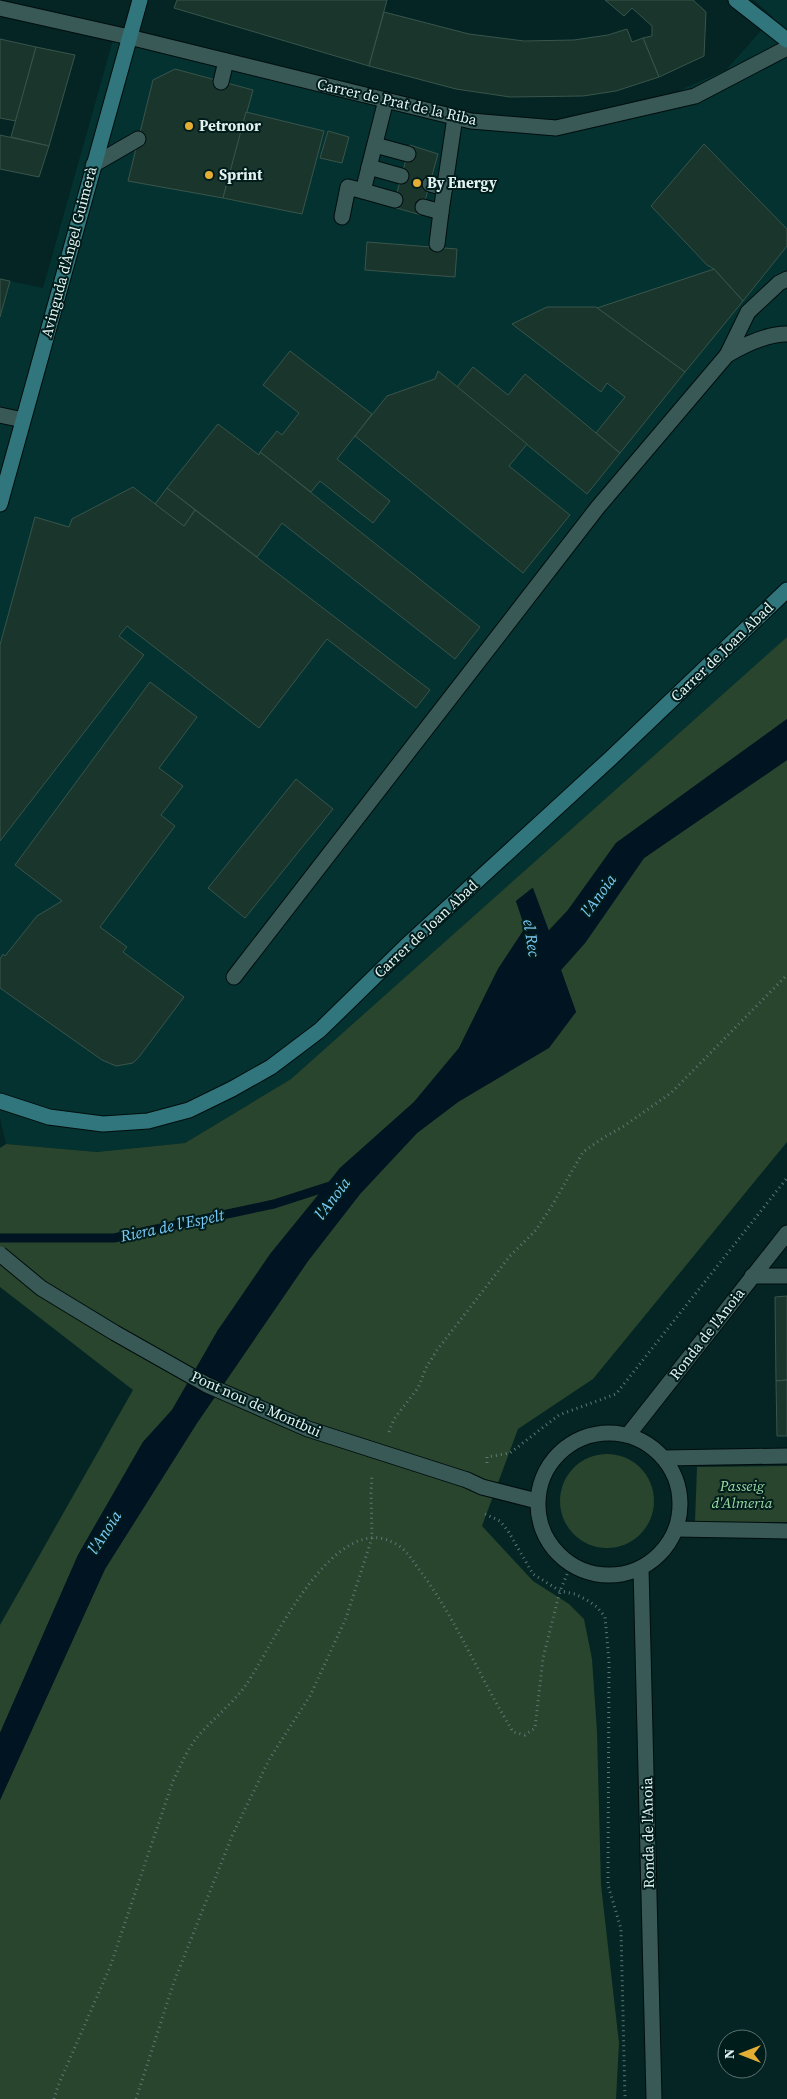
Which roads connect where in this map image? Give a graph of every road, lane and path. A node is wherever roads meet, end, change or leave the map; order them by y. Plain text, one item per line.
1 (140, 0) edge
2 (736, 0) edge
3 (0, 8) edge
4 (129, 37) junction
5 (787, 40) edge
6 (787, 48) edge
7 (226, 61) junction
8 (221, 82) dead end
9 (386, 100) junction
10 (455, 117) junction
11 (138, 139) dead end
12 (375, 145) junction
13 (408, 154) dead end
14 (93, 164) junction
15 (369, 167) junction
16 (401, 176) dead end
17 (430, 184) dead end
18 (445, 188) junction
19 (363, 191) junction
20 (395, 200) dead end
21 (423, 207) dead end
22 (441, 212) junction
23 (342, 217) dead end
24 (437, 244) dead end
25 (787, 279) edge
26 (787, 334) edge
27 (726, 355) junction
28 (0, 416) edge
29 (23, 420) junction
30 (0, 504) edge
31 (787, 590) edge
32 (787, 975) edge
33 (234, 977) dead end
34 (0, 1101) edge
35 (787, 1178) edge
36 (787, 1233) edge
37 (0, 1254) edge
38 (752, 1276) junction
39 (787, 1276) edge
40 (628, 1435) junction
41 (380, 1451) junction
42 (787, 1456) edge
43 (664, 1458) junction
44 (482, 1487) junction
45 (537, 1501) junction
46 (676, 1529) junction
47 (787, 1531) edge
48 (372, 1538) junction
49 (572, 1565) junction
50 (642, 1568) junction
51 (560, 1590) junction
52 (54, 2099) edge
53 (136, 2099) edge
54 (625, 2099) edge
55 (654, 2099) edge

1 - 4 street, Avinguda d'Àngel Guimerà
2 - 5 street
3 - 4 street, Carrer de Prat de la Riba
4 - 7 street, Carrer de Prat de la Riba
4 - 14 street, Avinguda d'Àngel Guimerà
6 - 10 street, Carrer de Prat de la Riba
7 - 8 street
7 - 9 street, Carrer de Prat de la Riba
9 - 10 street, Carrer de Prat de la Riba
9 - 12 street
10 - 18 street
11 - 14 street
12 - 13 street
12 - 15 street
14 - 29 street, Avinguda d'Àngel Guimerà
15 - 16 street
15 - 19 street
17 - 18 street
18 - 22 street
19 - 20 street
19 - 23 street
21 - 22 street
22 - 24 street
25 - 27 street
26 - 27 street
27 - 33 street
28 - 29 street
29 - 30 street, Avinguda d'Àngel Guimerà
31 - 34 street, Carrer de Joan Abad
32 - 41 path
35 - 44 path
36 - 38 street, Ronda de l'Anoia
37 - 41 street, Pont nou de Montbui, bridge
38 - 39 street
38 - 40 street, Ronda de l'Anoia
40 - 43 street
40 - 45 street
41 - 44 street, Pont nou de Montbui, bridge
41 - 48 path
42 - 43 street
43 - 46 street
44 - 45 street, Pont nou de Montbui
44 - 51 path
45 - 49 street
46 - 47 street
46 - 50 street
48 - 51 path
48 - 52 path
48 - 53 path
49 - 50 street
49 - 51 path
50 - 55 street, Ronda de l'Anoia
51 - 54 path

